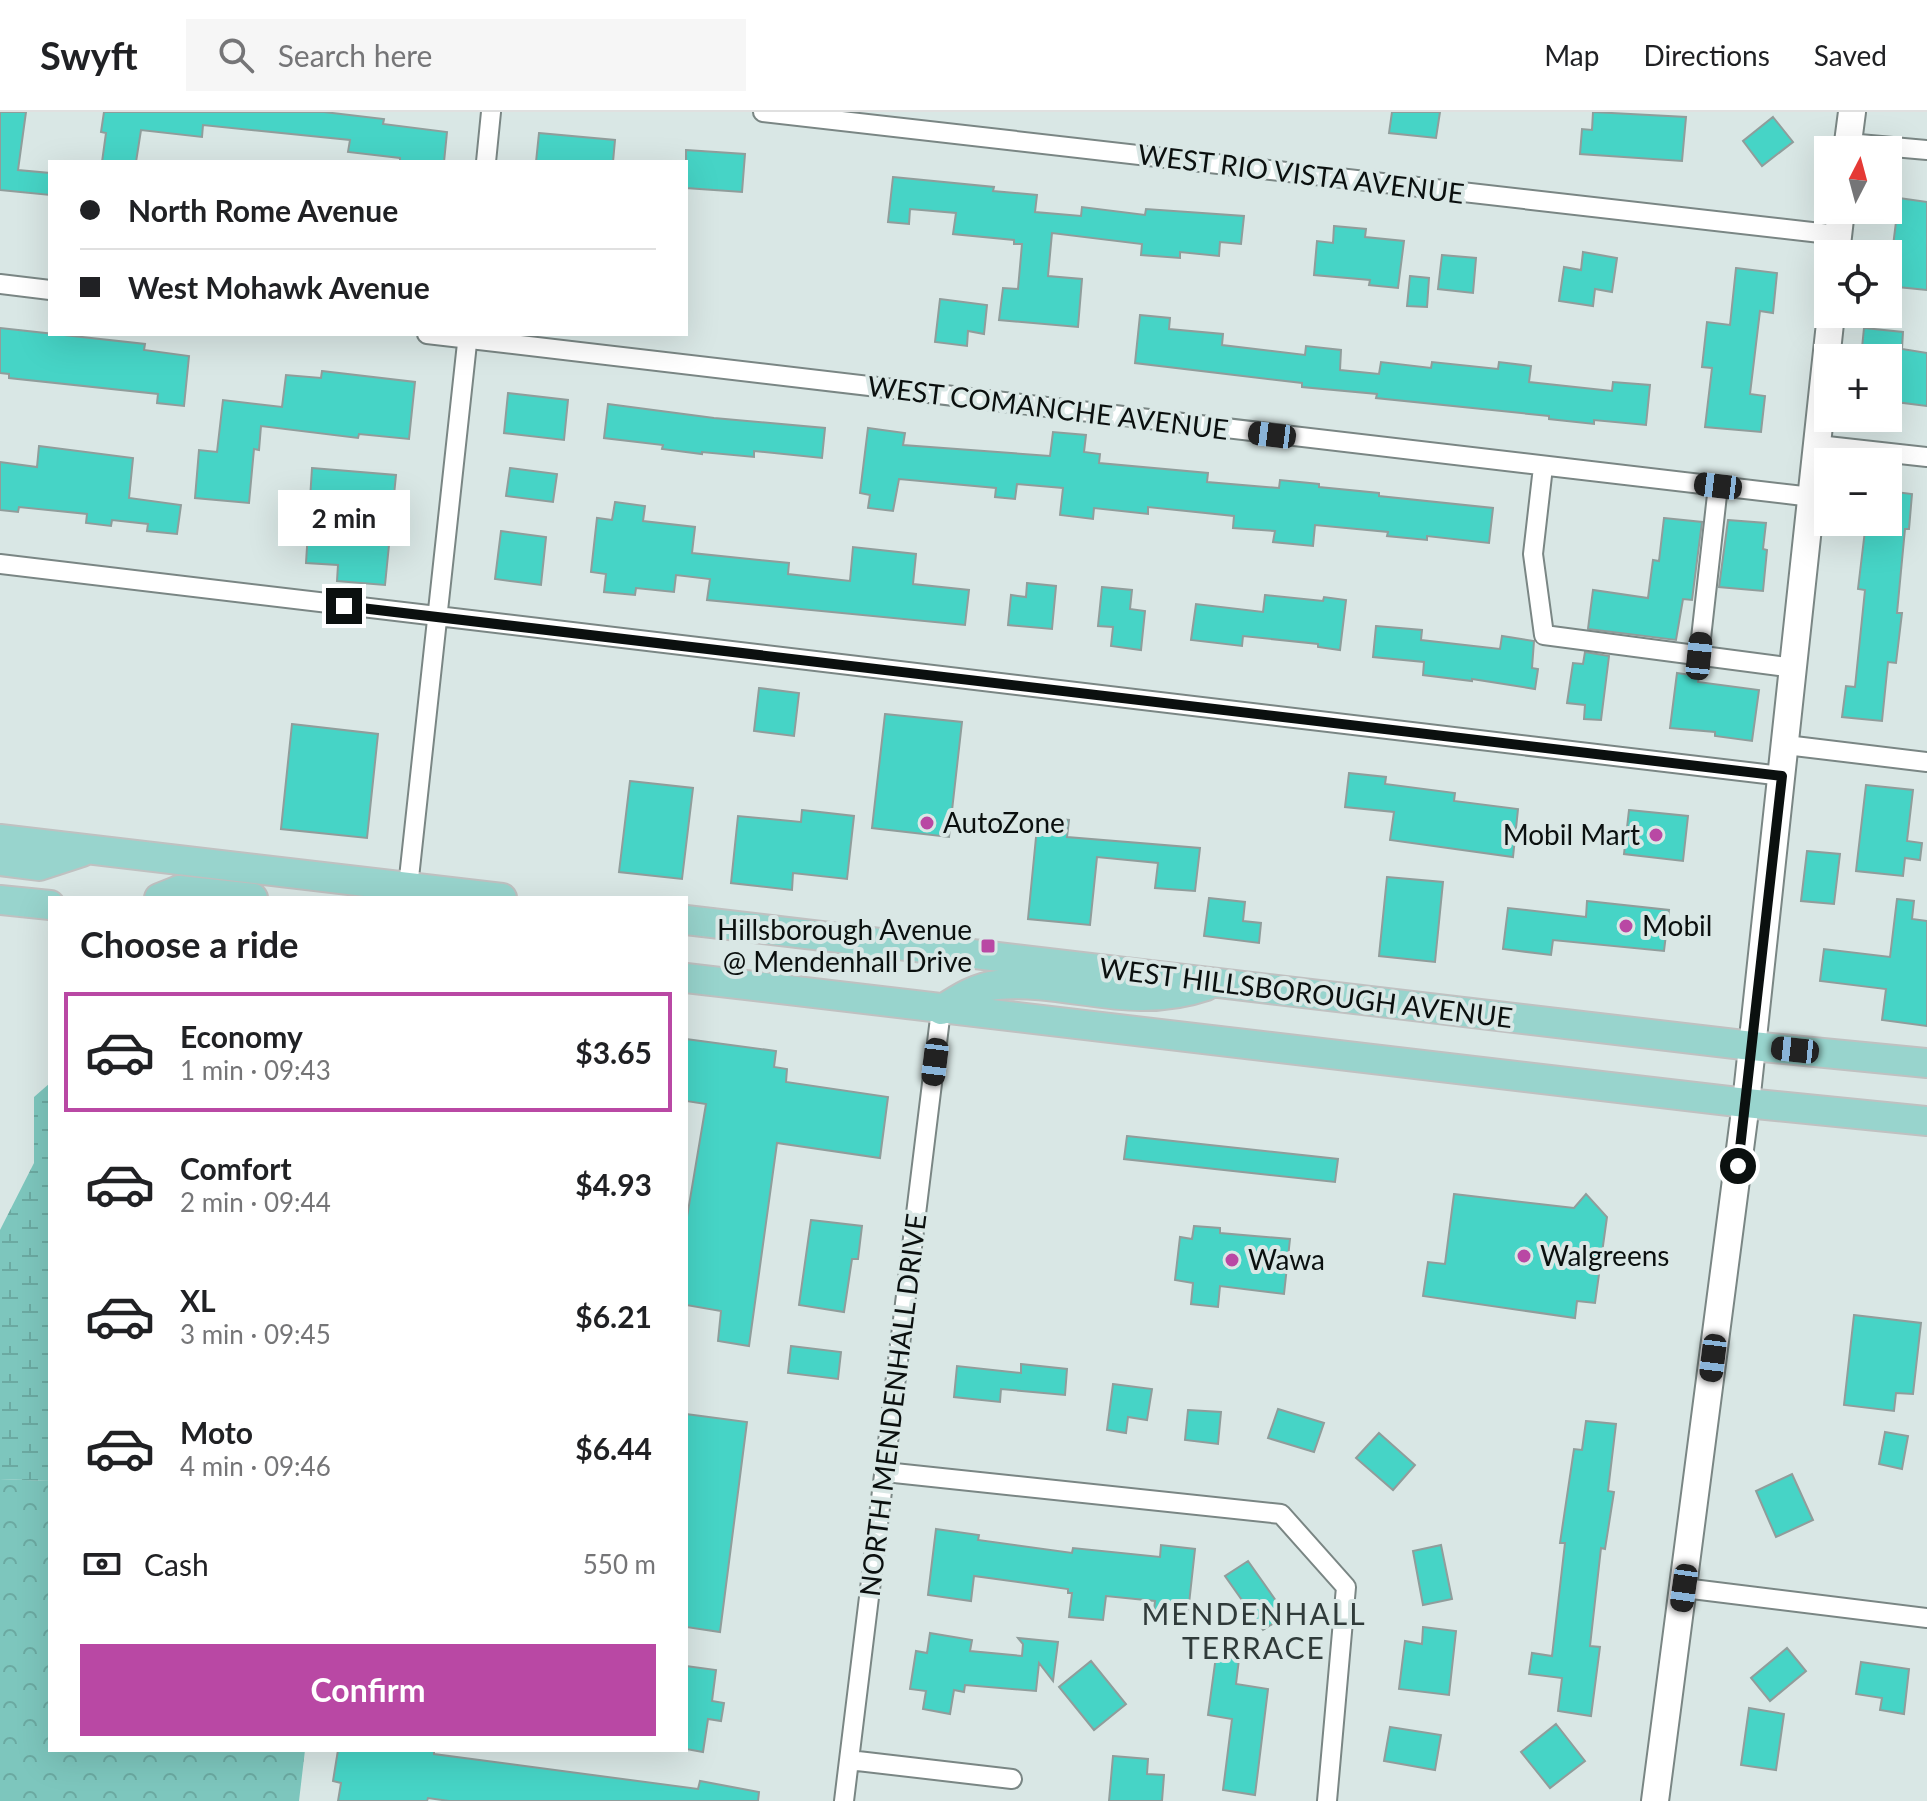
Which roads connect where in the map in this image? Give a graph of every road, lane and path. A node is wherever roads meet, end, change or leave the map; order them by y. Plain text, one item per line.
1 (491, 112) edge
2 (763, 112) edge
3 (1852, 112) edge
4 (1849, 136) edge
5 (1902, 149) edge
6 (1927, 150) edge
7 (486, 160) edge
8 (1839, 233) edge
9 (0, 284) edge
10 (48, 290) edge
11 (1830, 328) edge
12 (468, 336) edge
13 (1818, 445) junction
14 (1927, 457) edge
15 (1543, 467) junction
16 (1718, 486) junction
17 (1812, 497) junction
18 (0, 564) edge
19 (438, 618) junction
20 (1699, 656) junction
21 (1794, 668) junction
22 (1786, 745) junction
23 (1927, 762) edge
24 (1782, 776) junction
25 (0, 839) edge
26 (90, 850) junction
27 (0, 861) edge
28 (396, 892) edge
29 (164, 896) edge
30 (234, 896) edge
31 (467, 896) edge
32 (0, 900) edge
33 (48, 905) edge
34 (688, 920) edge
35 (688, 978) edge
36 (1218, 982) junction
37 (941, 1010) junction
38 (1752, 1046) junction
39 (1927, 1063) edge
40 (1746, 1103) junction
41 (1927, 1121) edge
42 (885, 1472) junction
43 (1684, 1588) junction
44 (1927, 1618) edge
45 (849, 1760) junction
46 (1012, 1779) dead end
47 (844, 1801) edge
48 (1327, 1801) edge
49 (1655, 1801) edge

1 - 7 street
2 - 8 street, WEST RIO VISTA AVENUE
3 - 4 street
5 - 6 street
9 - 10 street
11 - 13 street
12 - 15 street, WEST COMANCHE AVENUE
12 - 19 street
13 - 14 street
13 - 17 street
15 - 16 street, WEST COMANCHE AVENUE
15 - 20 street
16 - 17 street, WEST COMANCHE AVENUE
16 - 20 street
17 - 21 street
18 - 19 street
19 - 24 street
19 - 28 street
20 - 21 street
21 - 22 street
22 - 23 street
22 - 24 street
24 - 38 street
25 - 26 main road
26 - 27 main road
26 - 28 main road
28 - 31 main road
29 - 30 main road
32 - 33 main road
34 - 36 main road, WEST HILLSBOROUGH AVENUE
35 - 37 main road, WEST HILLSBOROUGH AVENUE
36 - 37 main road
36 - 38 main road, WEST HILLSBOROUGH AVENUE
37 - 40 main road, WEST HILLSBOROUGH AVENUE
37 - 42 street, NORTH MENDENHALL DRIVE
38 - 39 main road, WEST HILLSBOROUGH AVENUE
38 - 40 street
40 - 41 main road, WEST HILLSBOROUGH AVENUE
40 - 43 street
42 - 45 street, NORTH MENDENHALL DRIVE
42 - 48 street
43 - 44 street
43 - 49 street
45 - 46 street
45 - 47 street, NORTH MENDENHALL DRIVE

